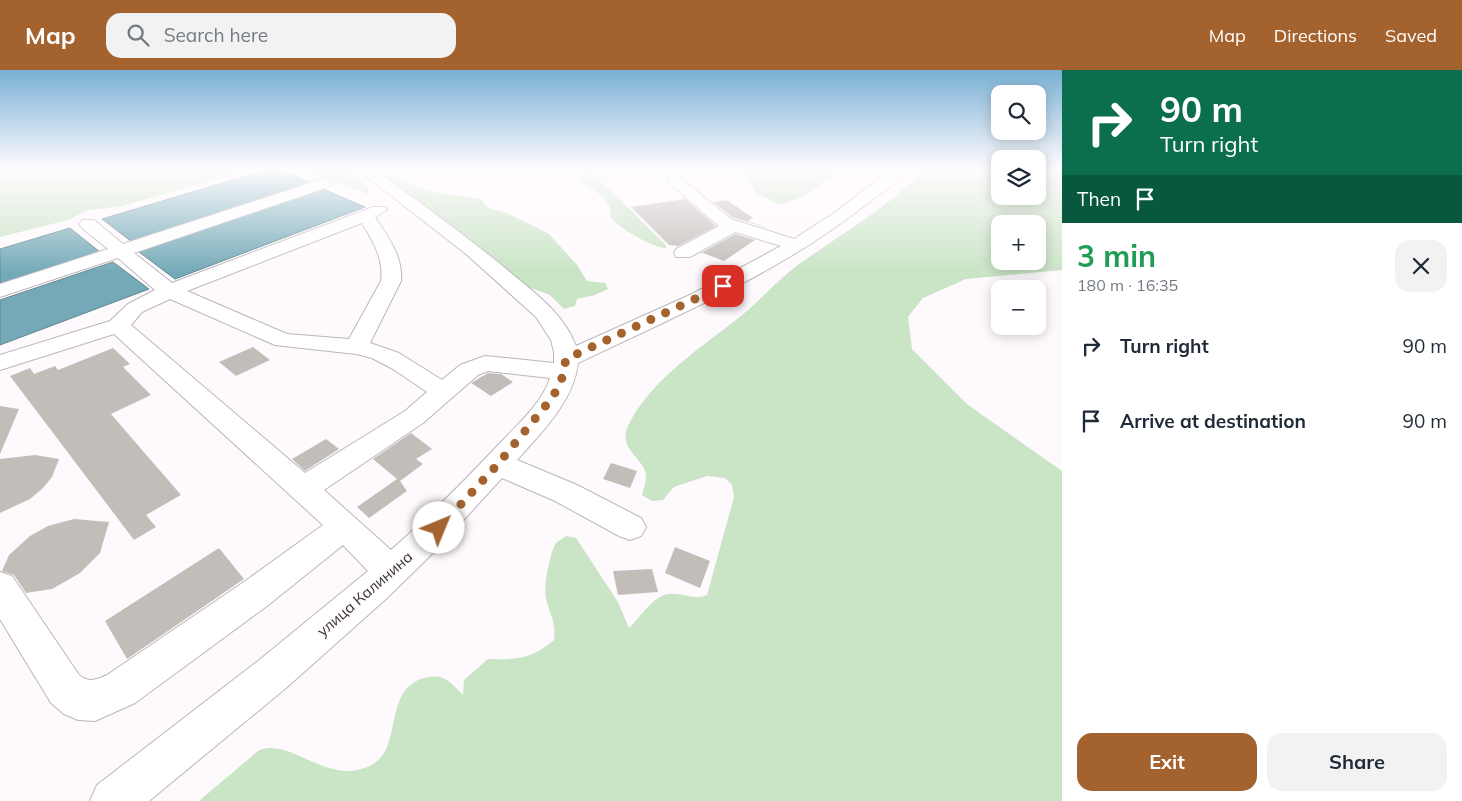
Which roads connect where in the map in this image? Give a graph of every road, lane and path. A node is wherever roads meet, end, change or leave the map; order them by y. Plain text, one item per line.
1 (266, 203) edge
2 (409, 203) edge
3 (702, 203) edge
4 (858, 203) edge
5 (88, 224) dead end
6 (734, 225) junction
7 (796, 245) junction
8 (122, 251) junction
9 (683, 253) dead end
10 (0, 291) edge
11 (169, 291) junction
12 (118, 326) junction
13 (356, 347) junction
14 (0, 363) edge
15 (565, 366) junction
16 (443, 392) junction
17 (498, 464) junction
18 (302, 489) junction
19 (344, 526) junction
20 (630, 527) dead end
21 (391, 572) junction
22 (0, 587) edge
23 (113, 801) edge

1 - 8 street
2 - 15 street
3 - 6 street
4 - 7 street
5 - 8 street
6 - 7 street
6 - 9 street
7 - 15 street
8 - 10 street
8 - 11 street
11 - 12 street
11 - 13 street
11 - 13 street
12 - 14 street
12 - 18 street
13 - 16 street
15 - 16 street
15 - 17 street, улица Калинина
16 - 18 street
17 - 20 street
17 - 21 street, улица Калинина
18 - 19 street
19 - 21 street
19 - 22 street
21 - 23 street, улица Калинина

